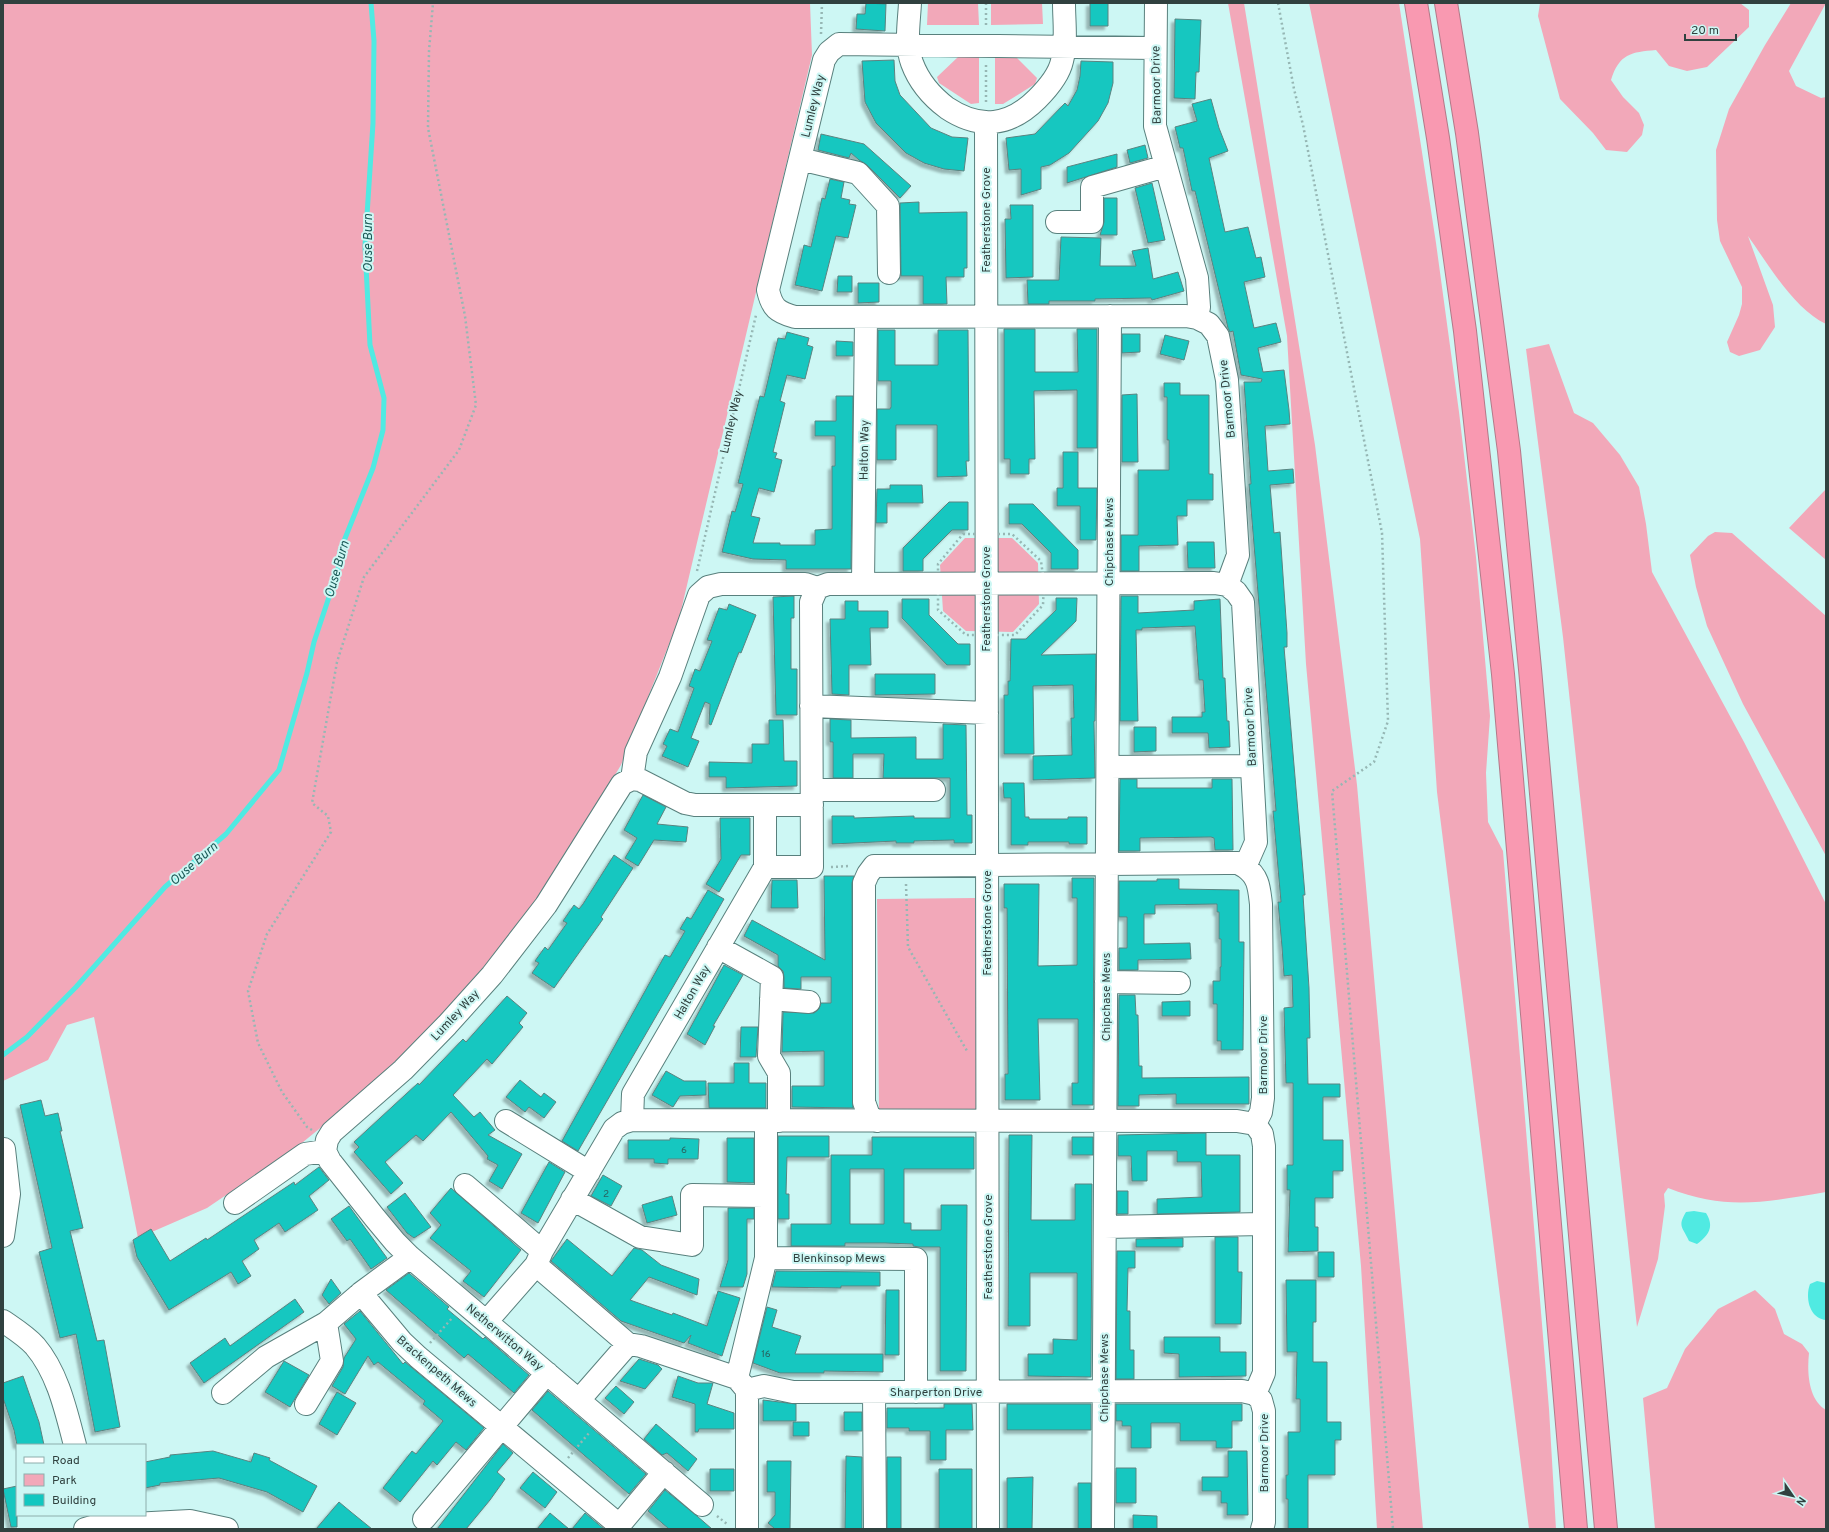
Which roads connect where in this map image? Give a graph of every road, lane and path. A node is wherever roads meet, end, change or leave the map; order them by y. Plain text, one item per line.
1 (433, 3) edge
2 (822, 3) edge
3 (910, 3) edge
4 (1064, 3) edge
5 (1156, 3) edge
6 (1278, 3) edge
7 (1416, 3) edge
8 (1446, 3) edge
9 (907, 45) junction
10 (1064, 46) junction
11 (1155, 48) junction
12 (829, 52) junction
13 (986, 123) junction
14 (800, 159) junction
15 (1166, 166) junction
16 (1057, 222) dead end
17 (889, 273) dead end
18 (770, 302) junction
19 (986, 316) junction
20 (1110, 316) junction
21 (866, 317) junction
22 (1197, 318) junction
23 (987, 583) junction
24 (1109, 583) junction
25 (863, 584) junction
26 (1227, 585) junction
27 (708, 587) junction
28 (817, 588) junction
29 (811, 706) junction
30 (987, 712) junction
31 (1252, 766) junction
32 (1108, 767) junction
33 (632, 779) junction
34 (934, 790) dead end
35 (812, 798) junction
36 (765, 805) junction
37 (1107, 864) junction
38 (987, 865) junction
39 (874, 866) junction
40 (905, 866) junction
41 (765, 867) junction
42 (812, 867) junction
43 (1245, 867) junction
44 (718, 947) junction
45 (1106, 982) junction
46 (1179, 983) dead end
47 (771, 999) junction
48 (809, 1002) dead end
49 (969, 1054) dead end
50 (632, 1120) junction
51 (506, 1121) dead end
52 (773, 1121) junction
53 (877, 1121) junction
54 (988, 1121) junction
55 (1106, 1121) junction
56 (1254, 1124) junction
57 (326, 1146) junction
58 (4, 1149) dead end
59 (589, 1172) junction
60 (465, 1185) dead end
61 (6, 1194) edge
62 (766, 1196) junction
63 (572, 1199) junction
64 (235, 1203) dead end
65 (1263, 1224) junction
66 (1105, 1227) junction
67 (3, 1236) edge
68 (410, 1256) junction
69 (539, 1258) junction
70 (766, 1258) junction
71 (361, 1293) junction
72 (465, 1303) junction
73 (3, 1321) edge
74 (487, 1321) junction
75 (326, 1323) junction
76 (628, 1344) junction
77 (418, 1357) junction
78 (547, 1373) junction
79 (742, 1384) junction
80 (1104, 1391) junction
81 (874, 1392) junction
82 (916, 1392) junction
83 (988, 1392) junction
84 (223, 1393) dead end
85 (1255, 1394) junction
86 (579, 1400) junction
87 (306, 1404) dead end
88 (601, 1419) junction
89 (502, 1427) junction
90 (75, 1444) edge
91 (556, 1472) junction
92 (664, 1472) junction
93 (702, 1505) dead end
94 (424, 1519) dead end
95 (91, 1523) edge
96 (618, 1527) edge
97 (227, 1529) edge
98 (747, 1529) edge
99 (875, 1529) edge
100 (988, 1529) edge
101 (1103, 1529) edge
102 (1262, 1529) edge
103 (1393, 1529) edge
104 (1576, 1529) edge
105 (1606, 1529) edge

1 - 57 path
2 - 12 path
3 - 9 street
4 - 10 street
5 - 11 street, Barmoor Drive
6 - 103 path
7 - 104 highway
8 - 105 highway
9 - 10 street
9 - 12 street
9 - 13 street
10 - 11 street
10 - 13 street
11 - 15 street, Barmoor Drive
12 - 14 street, Lumley Way
13 - 19 street, Featherstone Grove
14 - 17 street
14 - 18 street, Lumley Way
15 - 16 street
15 - 22 street, Barmoor Drive
18 - 21 street
18 - 27 path, Lumley Way
19 - 20 street
19 - 21 street
19 - 23 street, Featherstone Grove
20 - 22 street
20 - 24 street, Chipchase Mews
21 - 25 street, Halton Way
22 - 26 street, Barmoor Drive
23 - 24 street
23 - 25 street
23 - 30 street, Featherstone Grove
24 - 26 street
24 - 32 street, Chipchase Mews
25 - 28 street
26 - 31 street, Barmoor Drive
27 - 28 street
27 - 33 street
28 - 29 street
29 - 30 street
29 - 35 street
30 - 38 street, Featherstone Grove
31 - 32 street
31 - 43 street, Barmoor Drive
32 - 37 street, Chipchase Mews
33 - 36 street
33 - 57 street, Lumley Way
34 - 35 street
35 - 36 street
35 - 42 street
36 - 41 street
37 - 38 street
37 - 43 street
37 - 45 street, Chipchase Mews
38 - 40 street
38 - 54 street, Featherstone Grove
39 - 40 street
39 - 42 path
39 - 53 street
40 - 49 path
41 - 42 street
41 - 44 street, Halton Way
43 - 56 street, Barmoor Drive
44 - 47 street
44 - 50 street, Halton Way
45 - 46 street
45 - 55 street, Chipchase Mews
47 - 48 street
47 - 52 street
50 - 52 street
50 - 59 street
51 - 59 street
52 - 53 street
52 - 62 street
53 - 54 street
54 - 55 street
54 - 83 street, Featherstone Grove
55 - 56 street
55 - 66 street, Chipchase Mews
56 - 65 street
57 - 64 street
57 - 68 street, Netherwitton Way
58 - 61 street
59 - 63 street
60 - 69 street
61 - 67 street
62 - 63 street
62 - 70 street
63 - 69 street
65 - 66 street
65 - 85 street
66 - 80 street, Chipchase Mews
68 - 71 street
68 - 72 street, Netherwitton Way
69 - 74 street
69 - 76 street
70 - 79 street
70 - 82 street, Blenkinsop Mews
71 - 75 street
71 - 77 street, Brackenpeth Mews
72 - 74 street, Netherwitton Way
72 - 77 path
73 - 90 street
74 - 78 street, Netherwitton Way
75 - 84 street
75 - 87 street
76 - 79 street, Sharperton Drive
76 - 86 street
77 - 89 street, Brackenpeth Mews
78 - 86 street, Netherwitton Way
78 - 89 street
79 - 81 street, Sharperton Drive
79 - 98 street
80 - 83 street, Sharperton Drive
80 - 85 street, Sharperton Drive
80 - 101 street, Chipchase Mews
81 - 82 street, Sharperton Drive
81 - 99 street
82 - 83 street, Sharperton Drive
83 - 100 street, Featherstone Grove
85 - 102 street, Barmoor Drive
86 - 88 street, Netherwitton Way
88 - 91 path
88 - 92 street, Netherwitton Way
89 - 91 street, Brackenpeth Mews
89 - 94 street
91 - 96 street, Brackenpeth Mews
92 - 93 street, Netherwitton Way
92 - 96 street, Brackenpeth Mews
95 - 97 street

